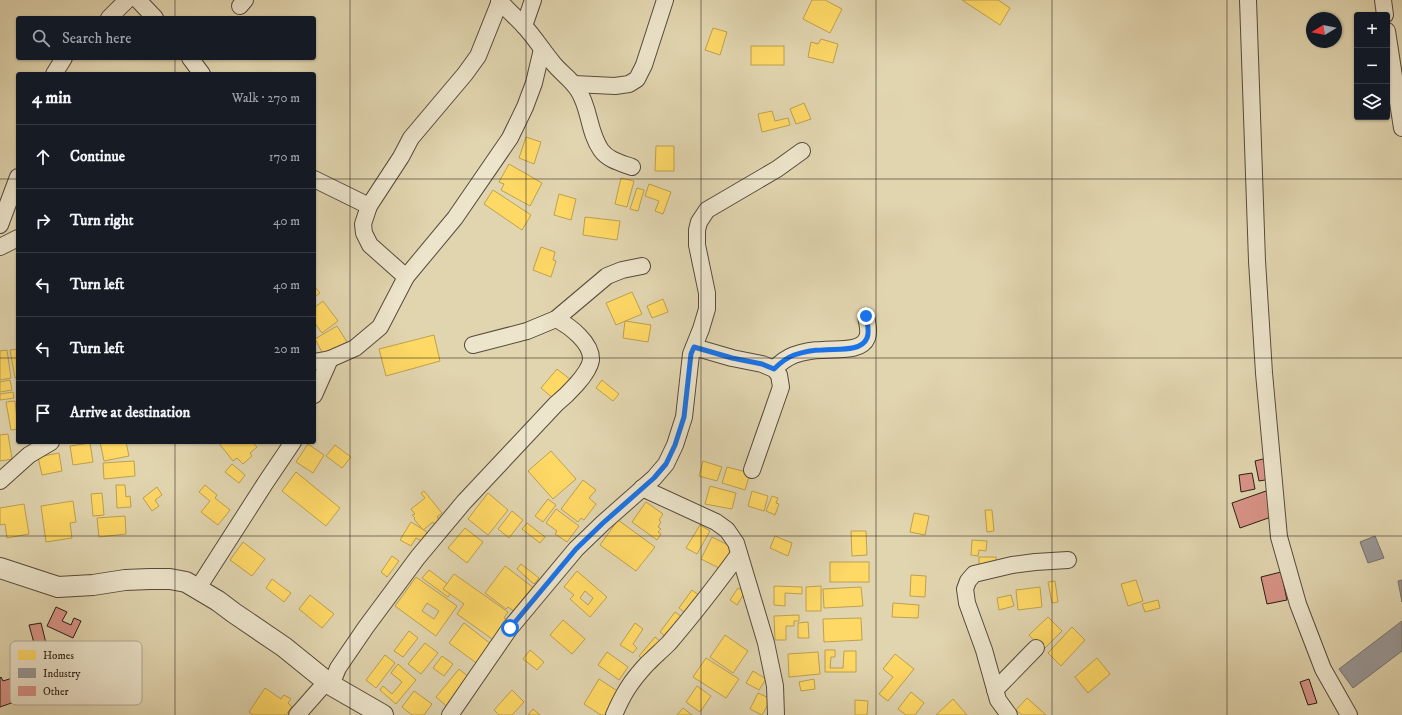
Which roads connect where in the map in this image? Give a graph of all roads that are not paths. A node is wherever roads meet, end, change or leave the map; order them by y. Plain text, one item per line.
1 (127, 0) edge
2 (138, 0) edge
3 (533, 0) edge
4 (665, 0) edge
5 (1248, 0) edge
6 (1383, 0) edge
7 (500, 1) edge
8 (1385, 12) edge
9 (110, 16) edge
10 (153, 16) edge
11 (524, 26) junction
12 (1390, 48) edge
13 (542, 49) junction
14 (63, 60) edge
15 (192, 60) edge
16 (55, 72) edge
17 (200, 72) edge
18 (574, 84) junction
19 (1402, 128) edge
20 (802, 151) dead end
21 (632, 167) dead end
22 (316, 180) edge
23 (16, 182) edge
24 (369, 206) junction
25 (0, 225) edge
26 (16, 239) edge
27 (0, 247) edge
28 (642, 266) dead end
29 (406, 277) junction
30 (866, 316) dead end
31 (556, 319) junction
32 (473, 345) dead end
33 (694, 347) junction
34 (330, 359) junction
35 (316, 362) edge
36 (774, 369) junction
37 (316, 390) edge
38 (48, 444) edge
39 (292, 444) edge
40 (752, 470) dead end
41 (0, 481) edge
42 (642, 488) junction
43 (739, 554) junction
44 (1068, 560) dead end
45 (0, 568) edge
46 (198, 588) junction
47 (1036, 648) dead end
48 (329, 683) junction
49 (995, 690) junction
50 (297, 715) edge
51 (383, 715) edge
52 (450, 715) edge
53 (614, 715) edge
54 (776, 715) edge
55 (1009, 715) edge
56 (1349, 715) edge

1 - 9 street
2 - 10 street
3 - 11 street
4 - 18 street
5 - 56 street
6 - 8 street
7 - 11 street
7 - 24 street
11 - 13 street
12 - 19 street
13 - 18 street
13 - 29 street
14 - 16 street
15 - 17 street
18 - 21 street
20 - 33 street
22 - 24 street
23 - 25 street
24 - 29 street
26 - 27 street
28 - 31 street
29 - 34 street
30 - 36 street
31 - 32 street
31 - 48 street
33 - 36 street
33 - 42 street
34 - 35 street
34 - 37 street
36 - 40 street
38 - 41 street
39 - 46 street
42 - 43 street
42 - 52 street
43 - 53 street
43 - 54 street
44 - 49 street
45 - 46 street
46 - 48 street
47 - 49 street
48 - 50 street
48 - 51 street
49 - 55 street

